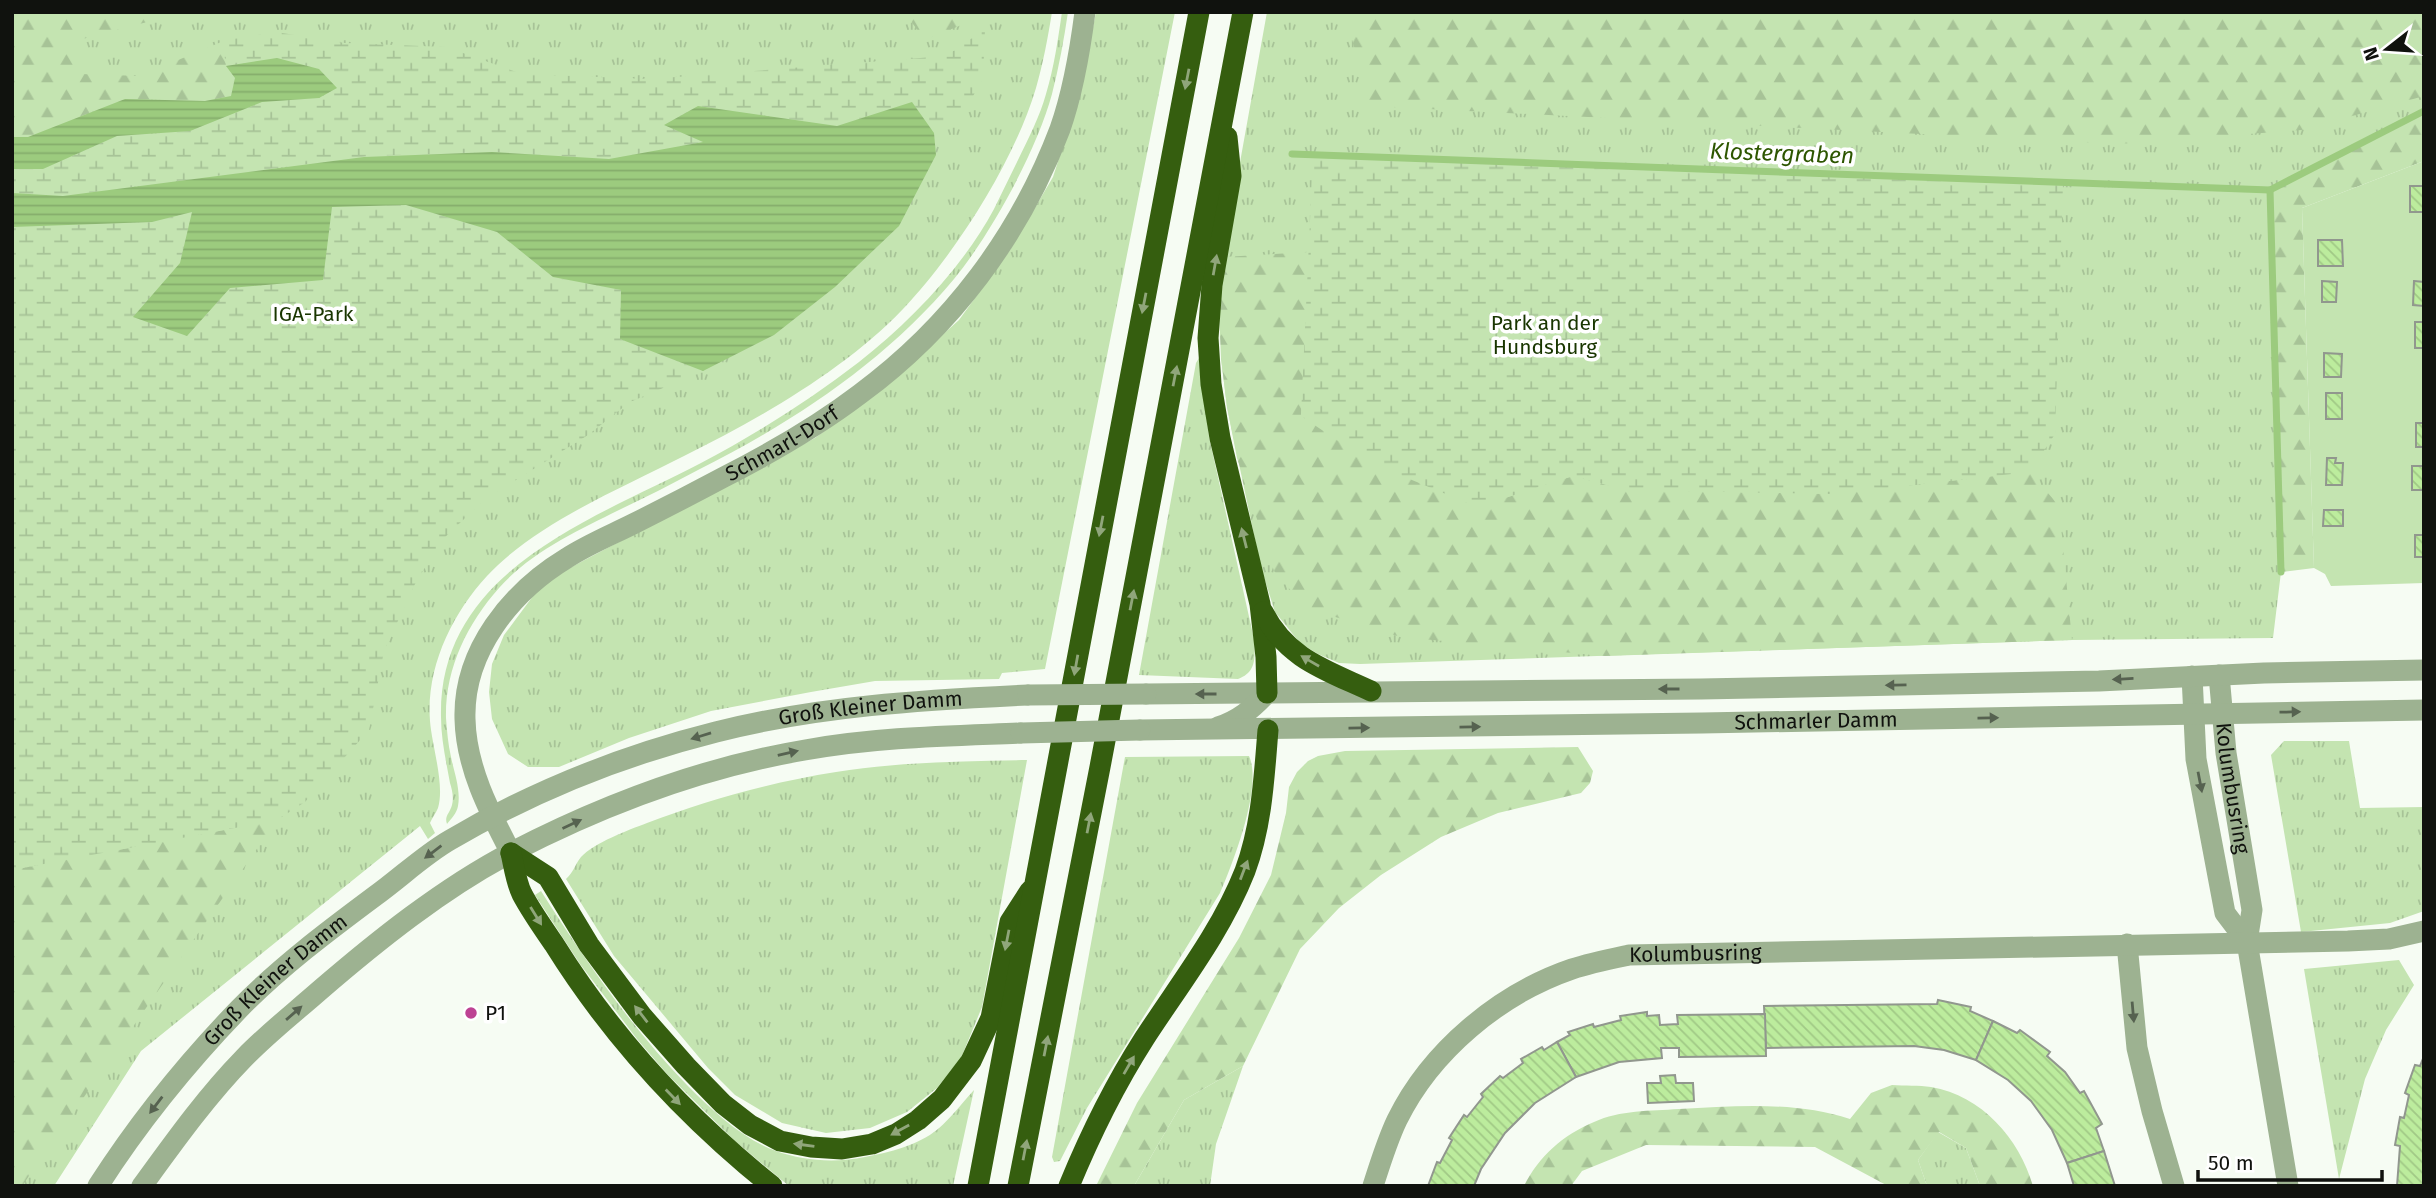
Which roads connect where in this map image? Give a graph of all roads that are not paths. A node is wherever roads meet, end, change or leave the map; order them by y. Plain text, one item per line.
1 (1085, 12) edge
2 (1199, 12) edge
3 (1243, 12) edge
4 (1224, 114) junction
5 (1260, 604) junction
6 (2424, 670) edge
7 (2219, 675) junction
8 (2192, 676) junction
9 (1371, 691) junction
10 (1267, 693) junction
11 (2424, 710) edge
12 (2193, 714) junction
13 (2221, 714) junction
14 (1208, 730) junction
15 (1268, 730) junction
16 (492, 818) junction
17 (511, 853) junction
18 (1037, 880) junction
19 (2424, 931) edge
20 (2246, 942) junction
21 (2127, 944) junction
22 (98, 1186) edge
23 (142, 1186) edge
24 (772, 1186) edge
25 (978, 1186) edge
26 (1018, 1186) edge
27 (1069, 1186) edge
28 (1373, 1186) edge
29 (2175, 1186) edge
30 (2288, 1186) edge

1 - 16 street, Schmarl-Dorf
2 -> 18 highway
3 - 4 highway
5 -> 4 highway
26 -> 4 highway
9 -> 5 highway
5 - 10 highway
6 - 7 street, Schmarler Damm
7 - 8 street, Schmarler Damm
7 - 13 street, Kolumbusring
8 -> 9 street, Schmarler Damm
8 - 12 street, Kolumbusring
9 - 10 street, Schmarler Damm
10 - 14 street
10 - 15 street
10 -> 16 street, Groß Kleiner Damm, bridge
13 -> 11 street, Schmarler Damm
12 - 13 street, Schmarler Damm
15 -> 12 street, Schmarler Damm
12 -> 20 street, Kolumbusring
13 - 20 street, Kolumbusring
14 - 15 street, Schmarler Damm
17 -> 14 street, Groß Kleiner Damm, bridge
27 -> 15 highway
16 - 17 street
16 -> 22 street, Groß Kleiner Damm
18 -> 17 highway
23 -> 17 street, Groß Kleiner Damm
17 -> 24 highway
18 - 25 highway
19 - 20 street
20 - 21 street, Kolumbusring
20 - 30 street, Kolumbusring
21 - 28 street, Kolumbusring
21 -> 29 street

